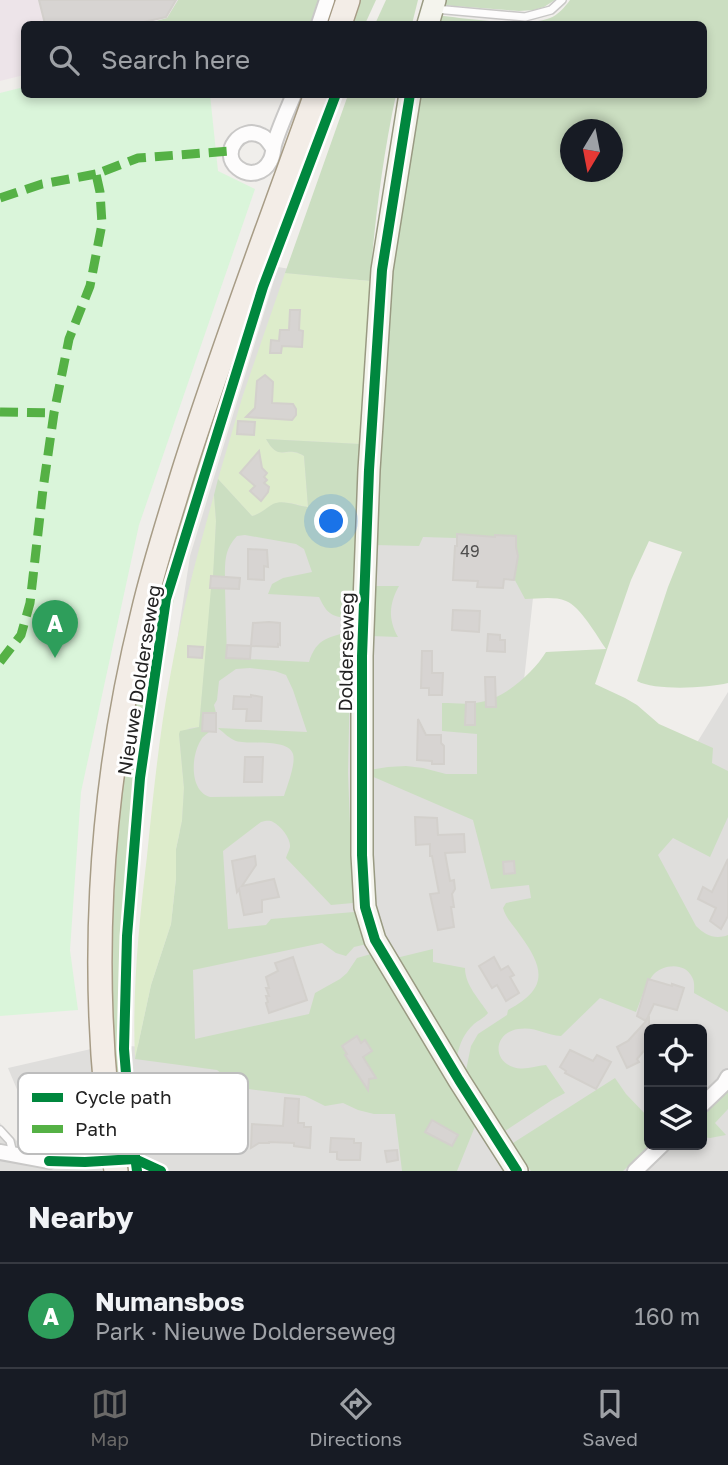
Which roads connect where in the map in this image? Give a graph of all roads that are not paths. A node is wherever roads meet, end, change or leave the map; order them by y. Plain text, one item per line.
1 (327, 0) edge
2 (348, 0) edge
3 (562, 0) edge
4 (432, 11) edge
5 (320, 21) edge
6 (341, 21) edge
7 (292, 98) edge
8 (315, 98) edge
9 (409, 98) edge
10 (273, 148) dead end
11 (105, 1073) edge
12 (728, 1077) edge
13 (707, 1100) edge
14 (0, 1130) edge
15 (657, 1150) edge
16 (6, 1153) edge
17 (49, 1161) dead end
18 (517, 1171) edge
19 (635, 1171) edge

1 - 5 street
2 - 6 main road
3 - 4 lane
7 - 10 street
8 - 11 main road, Nieuwe Dolderseweg
9 - 18 main road, Dolderseweg
12 - 13 street
14 - 16 lane
15 - 19 street
16 - 17 street

